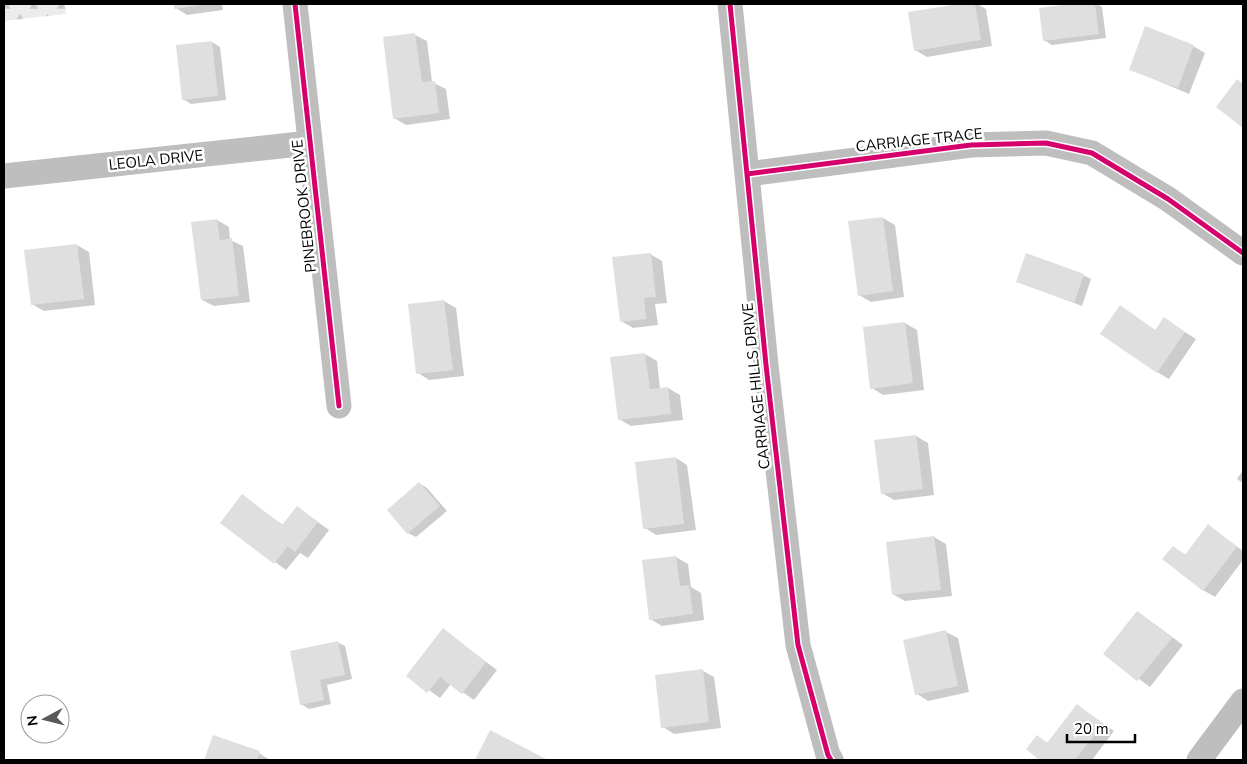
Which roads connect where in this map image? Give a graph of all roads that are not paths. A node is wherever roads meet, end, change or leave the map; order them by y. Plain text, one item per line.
1 (295, 4) edge
2 (730, 4) edge
3 (309, 144) junction
4 (748, 174) junction
5 (4, 176) edge
6 (1243, 253) edge
7 (339, 406) dead end
8 (1243, 701) edge
9 (825, 759) edge
10 (1199, 760) edge

1 - 3 street, PINEBROOK DRIVE
2 - 4 street, CARRIAGE HILLS DRIVE
3 - 5 street, LEOLA DRIVE
3 - 7 street, PINEBROOK DRIVE
4 - 6 street, CARRIAGE TRACE
4 - 9 street, CARRIAGE HILLS DRIVE
8 - 10 street

